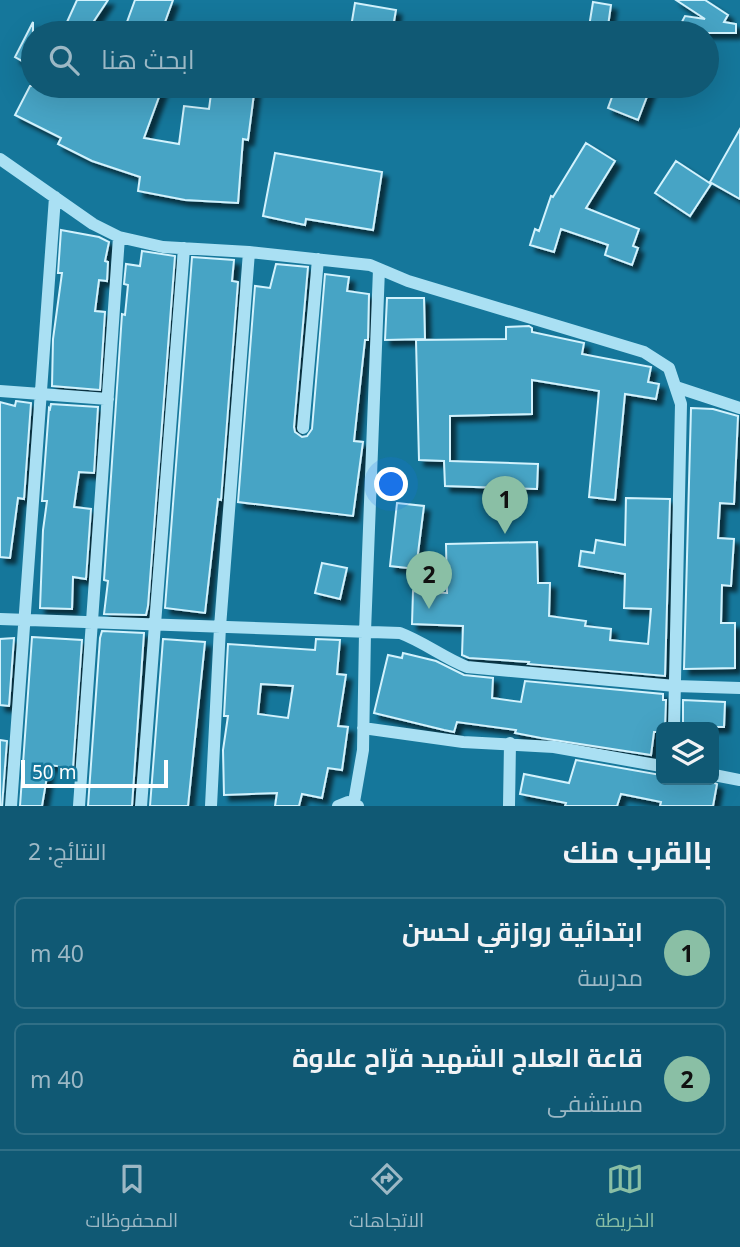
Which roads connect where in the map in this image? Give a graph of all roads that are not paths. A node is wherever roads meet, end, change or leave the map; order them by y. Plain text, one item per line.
1 (0, 159) edge
2 (55, 197) junction
3 (119, 237) junction
4 (184, 248) junction
5 (249, 251) junction
6 (318, 259) junction
7 (379, 269) junction
8 (676, 387) junction
9 (0, 391) edge
10 (41, 394) junction
11 (108, 399) junction
12 (740, 408) edge
13 (303, 428) dead end
14 (0, 619) edge
15 (25, 620) junction
16 (92, 623) junction
17 (155, 624) junction
18 (220, 626) junction
19 (365, 632) junction
20 (675, 685) junction
21 (740, 688) edge
22 (674, 722) edge
23 (363, 728) junction
24 (510, 743) junction
25 (656, 764) edge
26 (719, 776) edge
27 (740, 780) edge
28 (356, 804) edge
29 (11, 806) edge
30 (79, 806) edge
31 (141, 806) edge
32 (211, 806) edge
33 (338, 806) edge
34 (509, 806) edge

1 - 2 street
2 - 3 street
2 - 10 street
3 - 4 street
3 - 11 street
4 - 5 street
4 - 17 street
5 - 6 street
5 - 18 street
6 - 7 street
6 - 13 street
7 - 8 street
7 - 19 street
8 - 12 street
8 - 20 street
9 - 10 street
10 - 11 street
10 - 15 street
11 - 16 street
14 - 15 street
15 - 16 street
15 - 29 street
16 - 17 street
16 - 30 street
17 - 18 street
17 - 31 street
18 - 19 street
18 - 32 street
19 - 20 street
19 - 23 street
20 - 21 street
20 - 22 street
23 - 24 street
23 - 28 street
24 - 25 street
24 - 34 street
26 - 27 street
28 - 33 street

